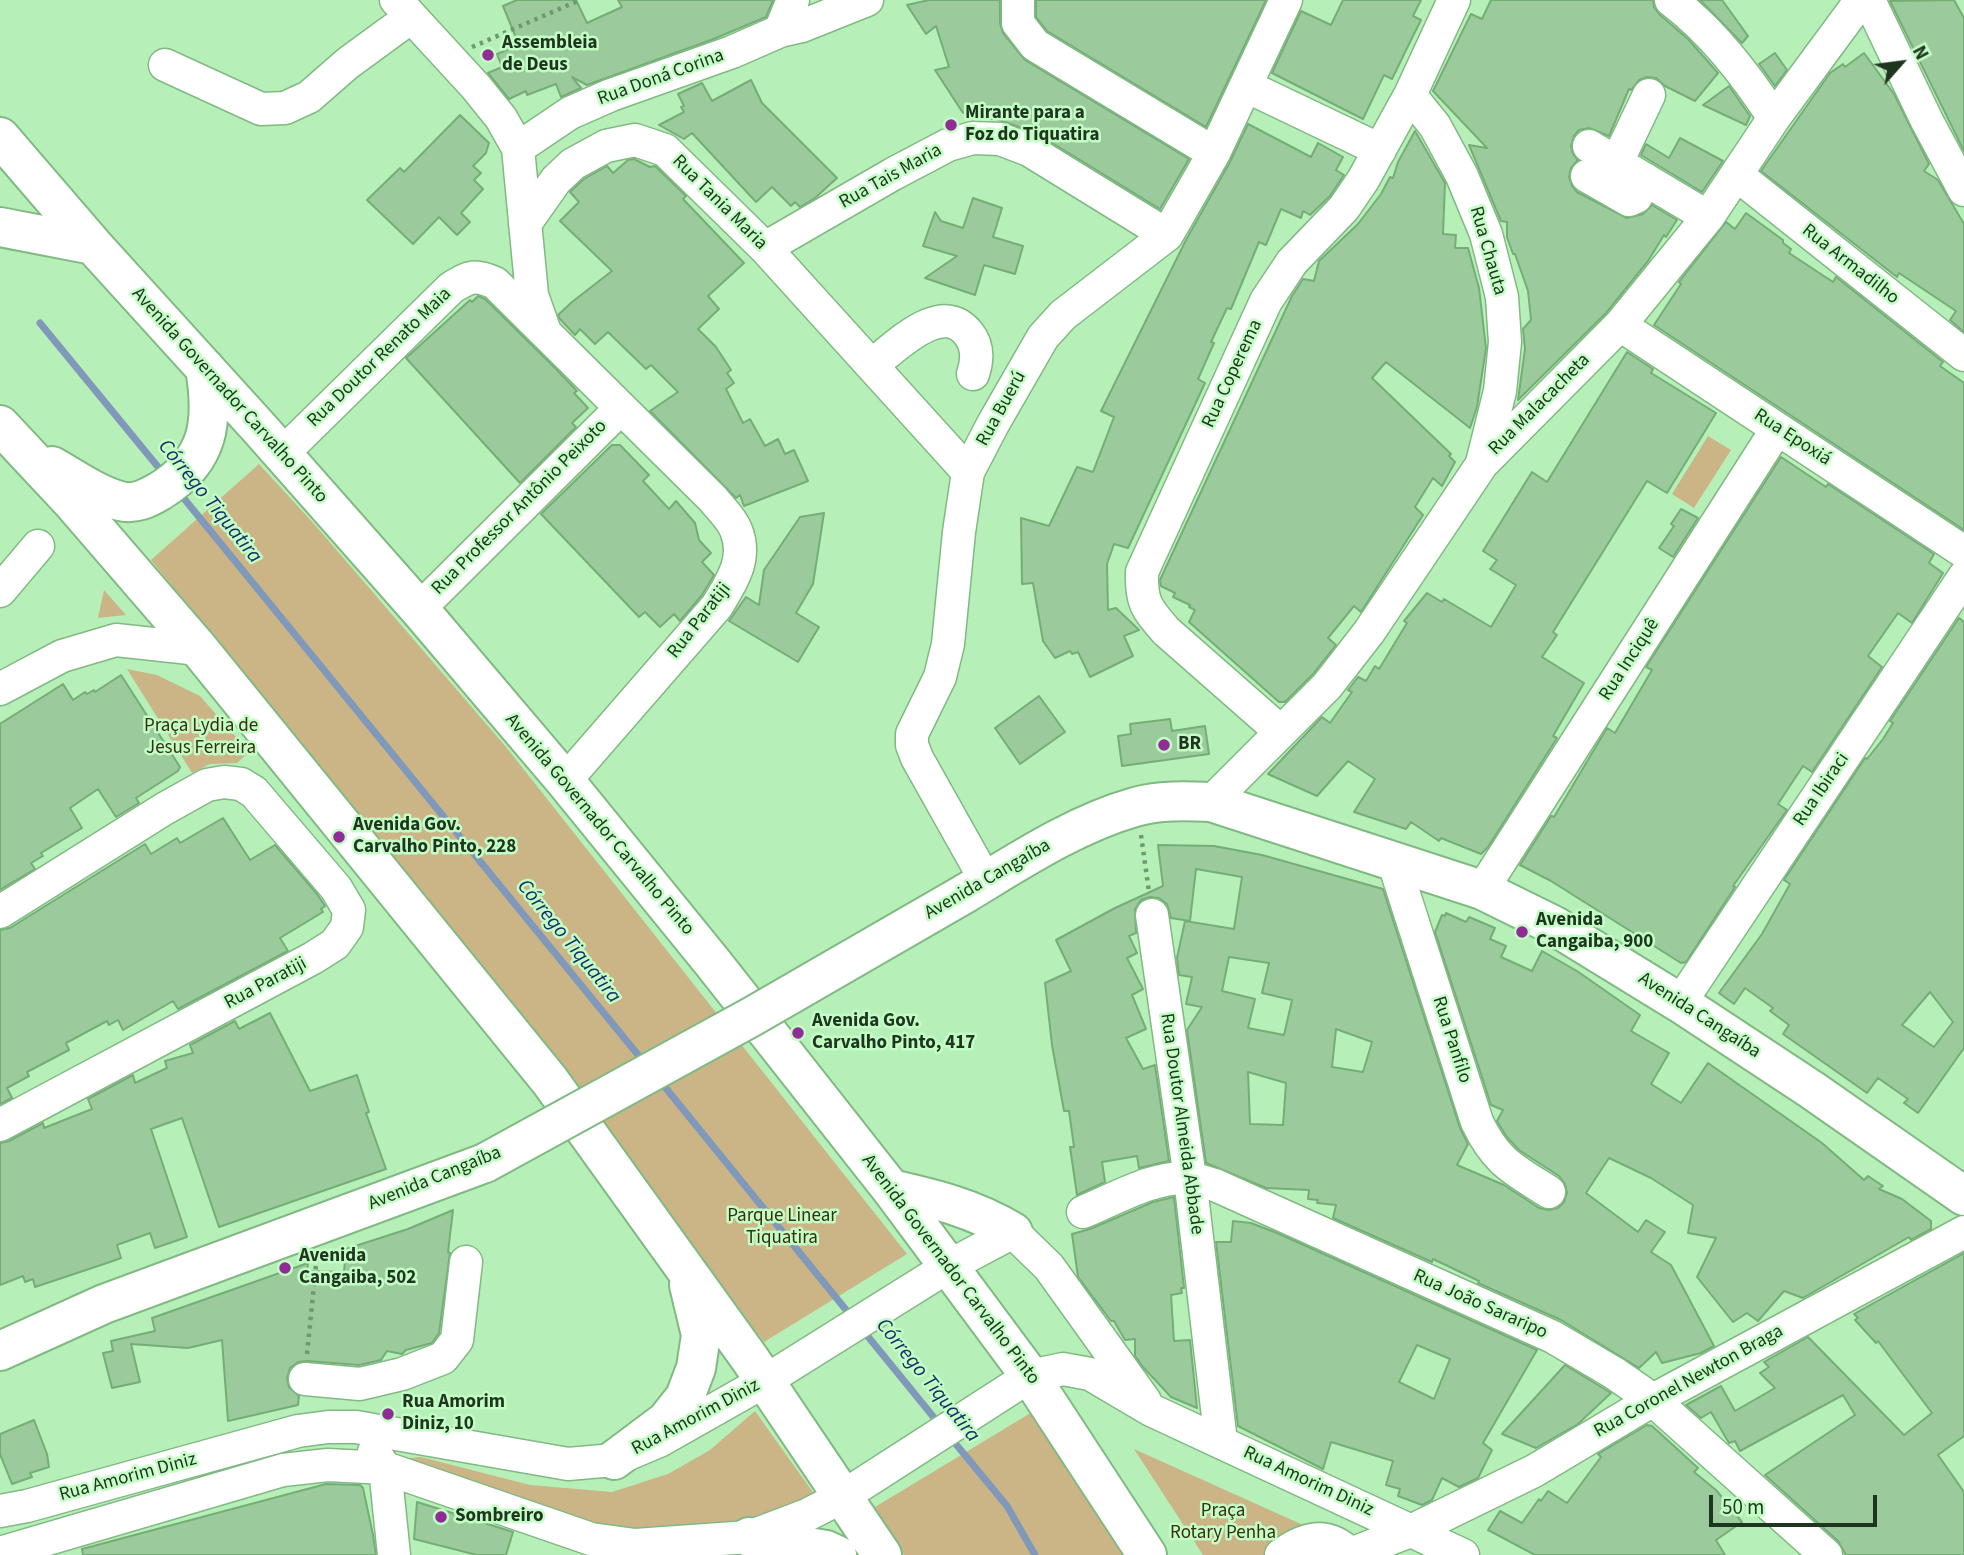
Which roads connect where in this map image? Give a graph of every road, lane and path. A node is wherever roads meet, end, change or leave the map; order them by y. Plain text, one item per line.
1 (580, 0) edge
2 (793, 0) edge
3 (867, 0) edge
4 (1018, 0) edge
5 (1286, 0) edge
6 (1454, 0) edge
7 (1671, 0) edge
8 (1861, 0) edge
9 (1869, 0) edge
10 (404, 8) edge
11 (780, 31) junction
12 (449, 57) junction
13 (165, 65) dead end
14 (1246, 86) junction
15 (1410, 95) junction
16 (1649, 95) dead end
17 (1774, 118) junction
18 (0, 136) edge
19 (518, 148) junction
20 (1380, 150) junction
21 (1214, 153) junction
22 (1617, 162) junction
23 (0, 170) edge
24 (1737, 176) junction
25 (1645, 179) junction
26 (1964, 190) edge
27 (67, 216) junction
28 (1708, 217) junction
29 (525, 223) junction
30 (0, 227) edge
31 (1167, 235) junction
32 (93, 245) junction
33 (765, 248) junction
34 (1620, 325) junction
35 (546, 336) junction
36 (1964, 355) edge
37 (872, 365) junction
38 (205, 368) junction
39 (974, 374) dead end
40 (621, 408) junction
41 (0, 425) edge
42 (1777, 429) junction
43 (26, 452) junction
44 (282, 454) junction
45 (1482, 464) junction
46 (968, 472) junction
47 (38, 546) dead end
48 (1964, 552) edge
49 (1964, 577) edge
50 (0, 591) edge
51 (419, 609) junction
52 (199, 649) junction
53 (0, 689) edge
54 (1281, 732) junction
55 (565, 781) junction
56 (1211, 802) junction
57 (1137, 806) junction
58 (1393, 860) junction
59 (976, 887) junction
60 (1482, 890) junction
61 (0, 912) edge
62 (1152, 915) joint
63 (1680, 1003) junction
64 (0, 1125) edge
65 (1190, 1178) junction
66 (891, 1189) junction
67 (1549, 1192) dead end
68 (1964, 1196) edge
69 (1083, 1212) dead end
70 (320, 1224) junction
71 (1013, 1231) junction
72 (1964, 1232) edge
73 (466, 1262) dead end
74 (949, 1266) junction
75 (685, 1270) junction
76 (0, 1351) edge
77 (777, 1374) junction
78 (305, 1380) joint
79 (1018, 1383) junction
80 (360, 1384) junction
81 (1653, 1399) junction
82 (1151, 1409) junction
83 (356, 1427) junction
84 (1221, 1442) junction
85 (614, 1460) junction
86 (386, 1468) junction
87 (850, 1492) junction
88 (0, 1510) edge
89 (1413, 1530) junction
90 (749, 1537) junction
91 (0, 1553) edge
92 (394, 1555) edge
93 (837, 1555) edge
94 (881, 1555) edge
95 (1147, 1555) edge
96 (1281, 1555) edge
97 (1349, 1555) edge
98 (1464, 1555) edge
99 (1826, 1555) edge

1 - 12 path
2 - 11 street
3 - 11 street, Rua Doná Corina
4 - 21 street
5 - 14 street, Rua Buerú
6 - 15 street, Rua Coperema
7 - 17 street
8 - 17 street, Rua Malacacheta
9 - 26 street
10 - 12 street
10 - 13 street
11 - 19 street, Rua Doná Corina
12 - 19 street
14 - 20 street
14 - 21 street, Rua Buerú
15 - 20 street, Rua Coperema
15 - 45 street, Rua Chauta
16 - 22 street
17 - 24 street, Rua Malacacheta
18 - 27 main road, Avenida Governador Carvalho Pinto
19 - 29 street
20 - 54 street, Rua Coperema
21 - 31 street, Rua Buerú
22 - 25 street
22 - 25 street
23 - 27 main road
24 - 28 street, Rua Malacacheta
24 - 36 street, Rua Armadilho
25 - 28 street
27 - 32 main road, Avenida Governador Carvalho Pinto
28 - 34 street, Rua Malacacheta
29 - 33 street, Rua Tania Maria
29 - 35 street
30 - 32 main road
31 - 33 street, Rua Tais Maria
31 - 46 street, Rua Buerú
32 - 38 main road, Avenida Governador Carvalho Pinto
33 - 37 street, Rua Tania Maria
34 - 42 street, Rua Epoxiá
34 - 45 street, Rua Malacacheta
35 - 40 street, Rua Paratiji
35 - 44 street, Rua Doutor Renato Maia
37 - 39 street
37 - 46 street, Rua Tania Maria
38 - 43 main road
38 - 44 main road, Avenida Governador Carvalho Pinto
40 - 51 street, Rua Professor Antônio Peixoto
40 - 55 street, Rua Paratiji
41 - 43 main road
42 - 48 street, Rua Epoxiá
42 - 60 street, Rua Inciquê
43 - 52 main road
44 - 51 main road, Avenida Governador Carvalho Pinto
45 - 54 street, Rua Malacacheta
46 - 59 street, Rua Buerú
47 - 50 street
49 - 63 street, Rua Ibiraci
51 - 55 main road, Avenida Governador Carvalho Pinto
52 - 53 street
52 - 75 main road
54 - 56 street, Rua Malacacheta
55 - 66 main road, Avenida Governador Carvalho Pinto
56 - 57 main road, Avenida Cangaíba
56 - 58 main road, Avenida Cangaíba
57 - 59 main road, Avenida Cangaíba
57 - 62 path
58 - 60 main road, Avenida Cangaíba
58 - 67 street, Rua Panfilo
59 - 70 main road, Avenida Cangaíba, bridge
60 - 63 main road, Avenida Cangaíba
61 - 64 street, Rua Paratiji
62 - 65 street, Rua Doutor Almeida Abbade
63 - 68 main road, Avenida Cangaíba
65 - 69 street, Rua João Sararipo
65 - 81 street, Rua João Sararipo
65 - 84 street, Rua Doutor Almeida Abbade
66 - 71 main road
66 - 74 main road, Avenida Governador Carvalho Pinto
70 - 76 main road, Avenida Cangaíba
70 - 78 path
71 - 74 street, Rua Amorim Diniz
71 - 82 street, Rua Amorim Diniz
72 - 81 street, Rua Coronel Newton Braga
73 - 80 street
74 - 77 street, Rua Amorim Diniz
74 - 79 main road, Avenida Governador Carvalho Pinto
75 - 77 main road
75 - 85 main road
77 - 85 street, Rua Amorim Diniz
77 - 87 main road
78 - 80 street
79 - 82 street, Rua Amorim Diniz
79 - 87 street, Rua Amorim Diniz
79 - 95 main road, Avenida Governador Carvalho Pinto
80 - 83 street
81 - 89 street, Rua Coronel Newton Braga
81 - 99 street, Rua João Sararipo
82 - 84 street, Rua Amorim Diniz
83 - 85 street, Rua Amorim Diniz
83 - 86 street
83 - 88 street, Rua Amorim Diniz
84 - 89 street, Rua Amorim Diniz
86 - 90 street, Rua Amorim Diniz
86 - 91 street, Rua Amorim Diniz
86 - 92 street
87 - 90 street, Rua Amorim Diniz
87 - 94 main road
89 - 97 street, Rua Coronel Newton Braga
89 - 98 street, Rua Amorim Diniz
90 - 93 main road
96 - 97 street

